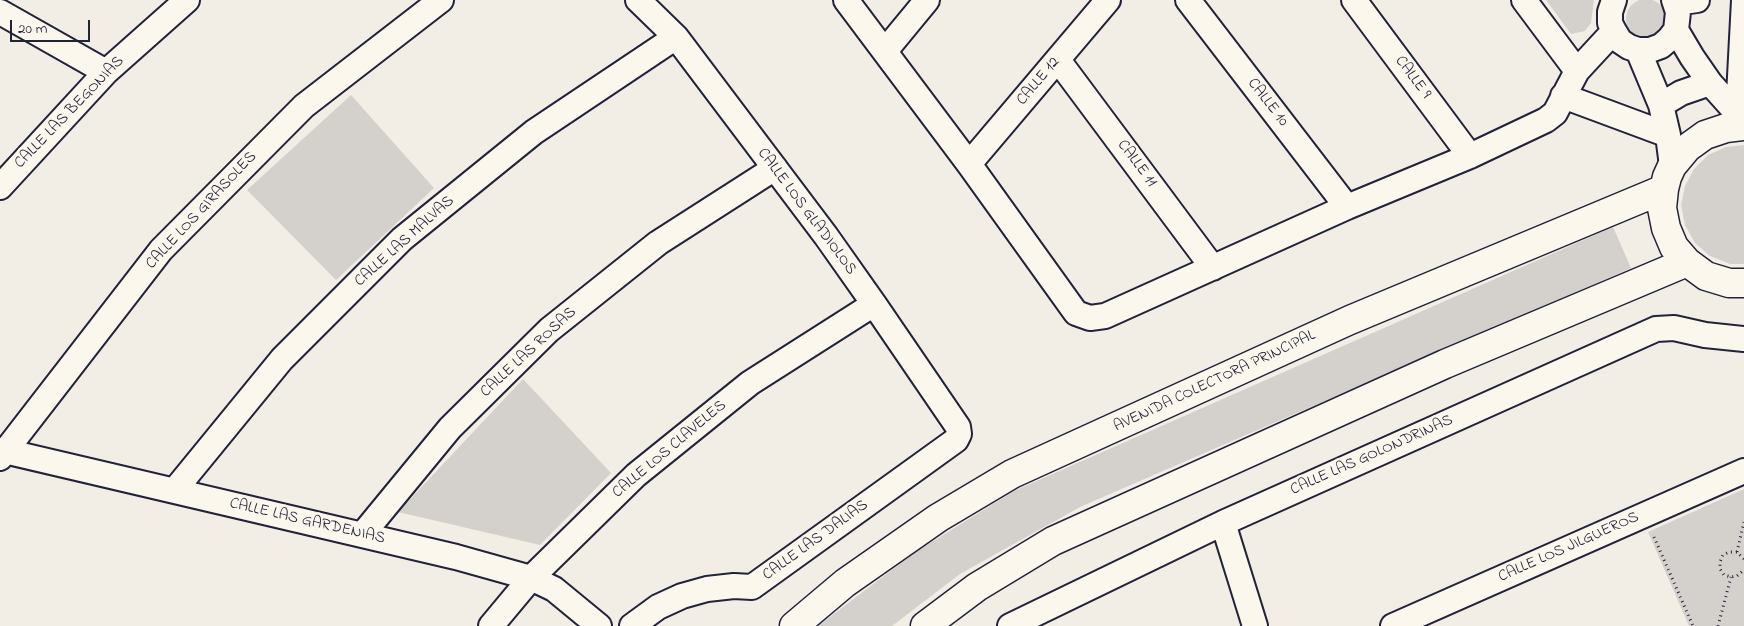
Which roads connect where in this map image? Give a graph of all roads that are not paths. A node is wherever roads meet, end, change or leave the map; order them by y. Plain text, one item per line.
1 (186, 0) edge
2 (440, 0) edge
3 (638, 0) edge
4 (846, 0) edge
5 (927, 0) edge
6 (1108, 0) edge
7 (1188, 0) edge
8 (1354, 0) edge
9 (1524, 0) edge
10 (1614, 0) edge
11 (1744, 0) edge
12 (1682, 1) edge
13 (0, 12) edge
14 (1676, 30) junction
15 (1614, 31) junction
16 (676, 37) junction
17 (1638, 50) junction
18 (885, 51) junction
19 (1058, 60) junction
20 (1576, 71) junction
21 (106, 72) junction
22 (1710, 83) junction
23 (1563, 96) junction
24 (1660, 105) junction
25 (1742, 121) edge
26 (1668, 135) junction
27 (1470, 156) junction
28 (969, 164) junction
29 (775, 168) junction
30 (1668, 177) junction
31 (0, 187) edge
32 (1347, 207) junction
33 (1687, 262) junction
34 (1213, 268) junction
35 (1744, 283) edge
36 (874, 304) junction
37 (1744, 339) edge
38 (959, 434) joint
39 (1, 453) edge
40 (1744, 471) edge
41 (174, 491) junction
42 (1223, 523) junction
43 (362, 536) junction
44 (531, 578) junction
45 (491, 626) edge
46 (599, 626) edge
47 (632, 626) edge
48 (794, 626) edge
49 (925, 626) edge
50 (1010, 626) edge
51 (1255, 626) edge
52 (1393, 626) edge

1 - 21 street, CALLE LAS BEGONIAS
2 - 39 street, CALLE LOS GIRASOLES
3 - 16 street, CALLE LOS GLADIOLOS
4 - 18 street
5 - 18 street
6 - 19 street, CALLE 12
7 - 32 street, CALLE 10
8 - 27 street, CALLE 9
9 - 20 street
10 - 15 street
11 - 25 street
12 - 14 street
13 - 21 street
14 - 17 street
14 - 22 street
15 - 17 street
15 - 20 street
16 - 29 street, CALLE LOS GLADIOLOS
16 - 41 street, CALLE LAS MALVAS
17 - 24 street
18 - 28 street
19 - 28 street, CALLE 12
19 - 34 street, CALLE 11
20 - 23 street
21 - 31 street, CALLE LAS BEGONIAS
22 - 24 street
22 - 25 street
23 - 26 street
23 - 27 street
24 - 26 street
25 - 30 street
26 - 30 street
27 - 32 street
28 - 34 street
29 - 36 street, CALLE LOS GLADIOLOS
29 - 43 street, CALLE LAS ROSAS
30 - 33 street
30 - 48 street, AVENIDA COLECTORA PRINCIPAL
32 - 34 street
33 - 35 street
33 - 49 street
36 - 38 street, CALLE LOS GLADIOLOS
36 - 44 street, CALLE LOS CLAVELES
37 - 42 street, CALLE LAS GOLONDRINAS
38 - 47 street, CALLE LAS DALIAS
39 - 41 street, CALLE LAS GARDENIAS
40 - 52 street, CALLE LOS JILGUEROS
41 - 43 street, CALLE LAS GARDENIAS
42 - 50 street, CALLE LAS GOLONDRINAS
42 - 51 street
43 - 44 street, CALLE LAS GARDENIAS
44 - 45 street, CALLE LOS CLAVELES
44 - 46 street, CALLE LAS GARDENIAS

